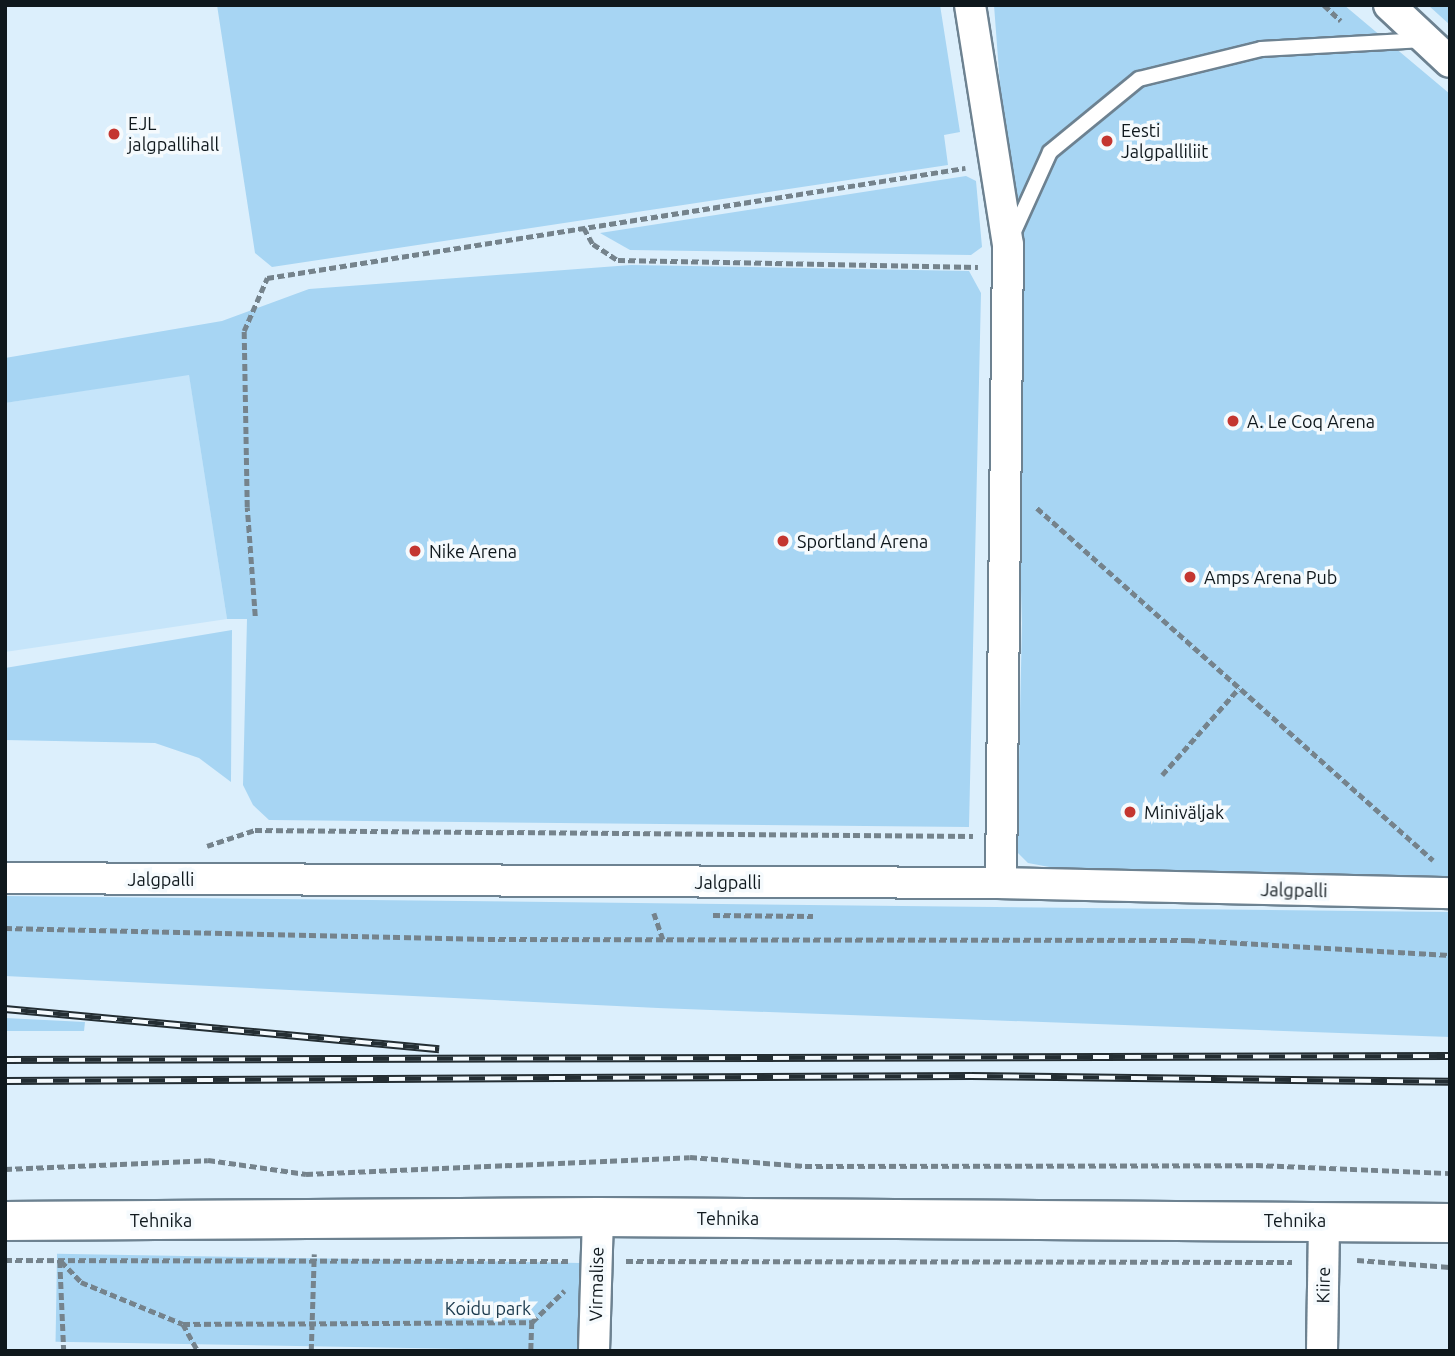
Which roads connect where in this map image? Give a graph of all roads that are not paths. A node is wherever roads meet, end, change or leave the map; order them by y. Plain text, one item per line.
1 (970, 5) edge
2 (1389, 5) edge
3 (1425, 40) junction
4 (1450, 62) edge
5 (1007, 256) junction
6 (5, 878) edge
7 (1445, 880) edge
8 (1001, 883) junction
9 (598, 1217) junction
10 (1324, 1219) junction
11 (5, 1221) edge
12 (1450, 1223) edge
13 (594, 1351) edge
14 (1322, 1351) edge

1 - 5 street
2 - 3 street
3 - 4 street
3 - 5 lane
5 - 8 street
6 - 8 street, Jalgpalli
7 - 8 street, Jalgpalli
9 - 10 main road, Tehnika
9 - 11 main road, Tehnika
9 - 13 street, Virmalise
10 - 12 main road, Tehnika
10 - 14 street, Kiire

